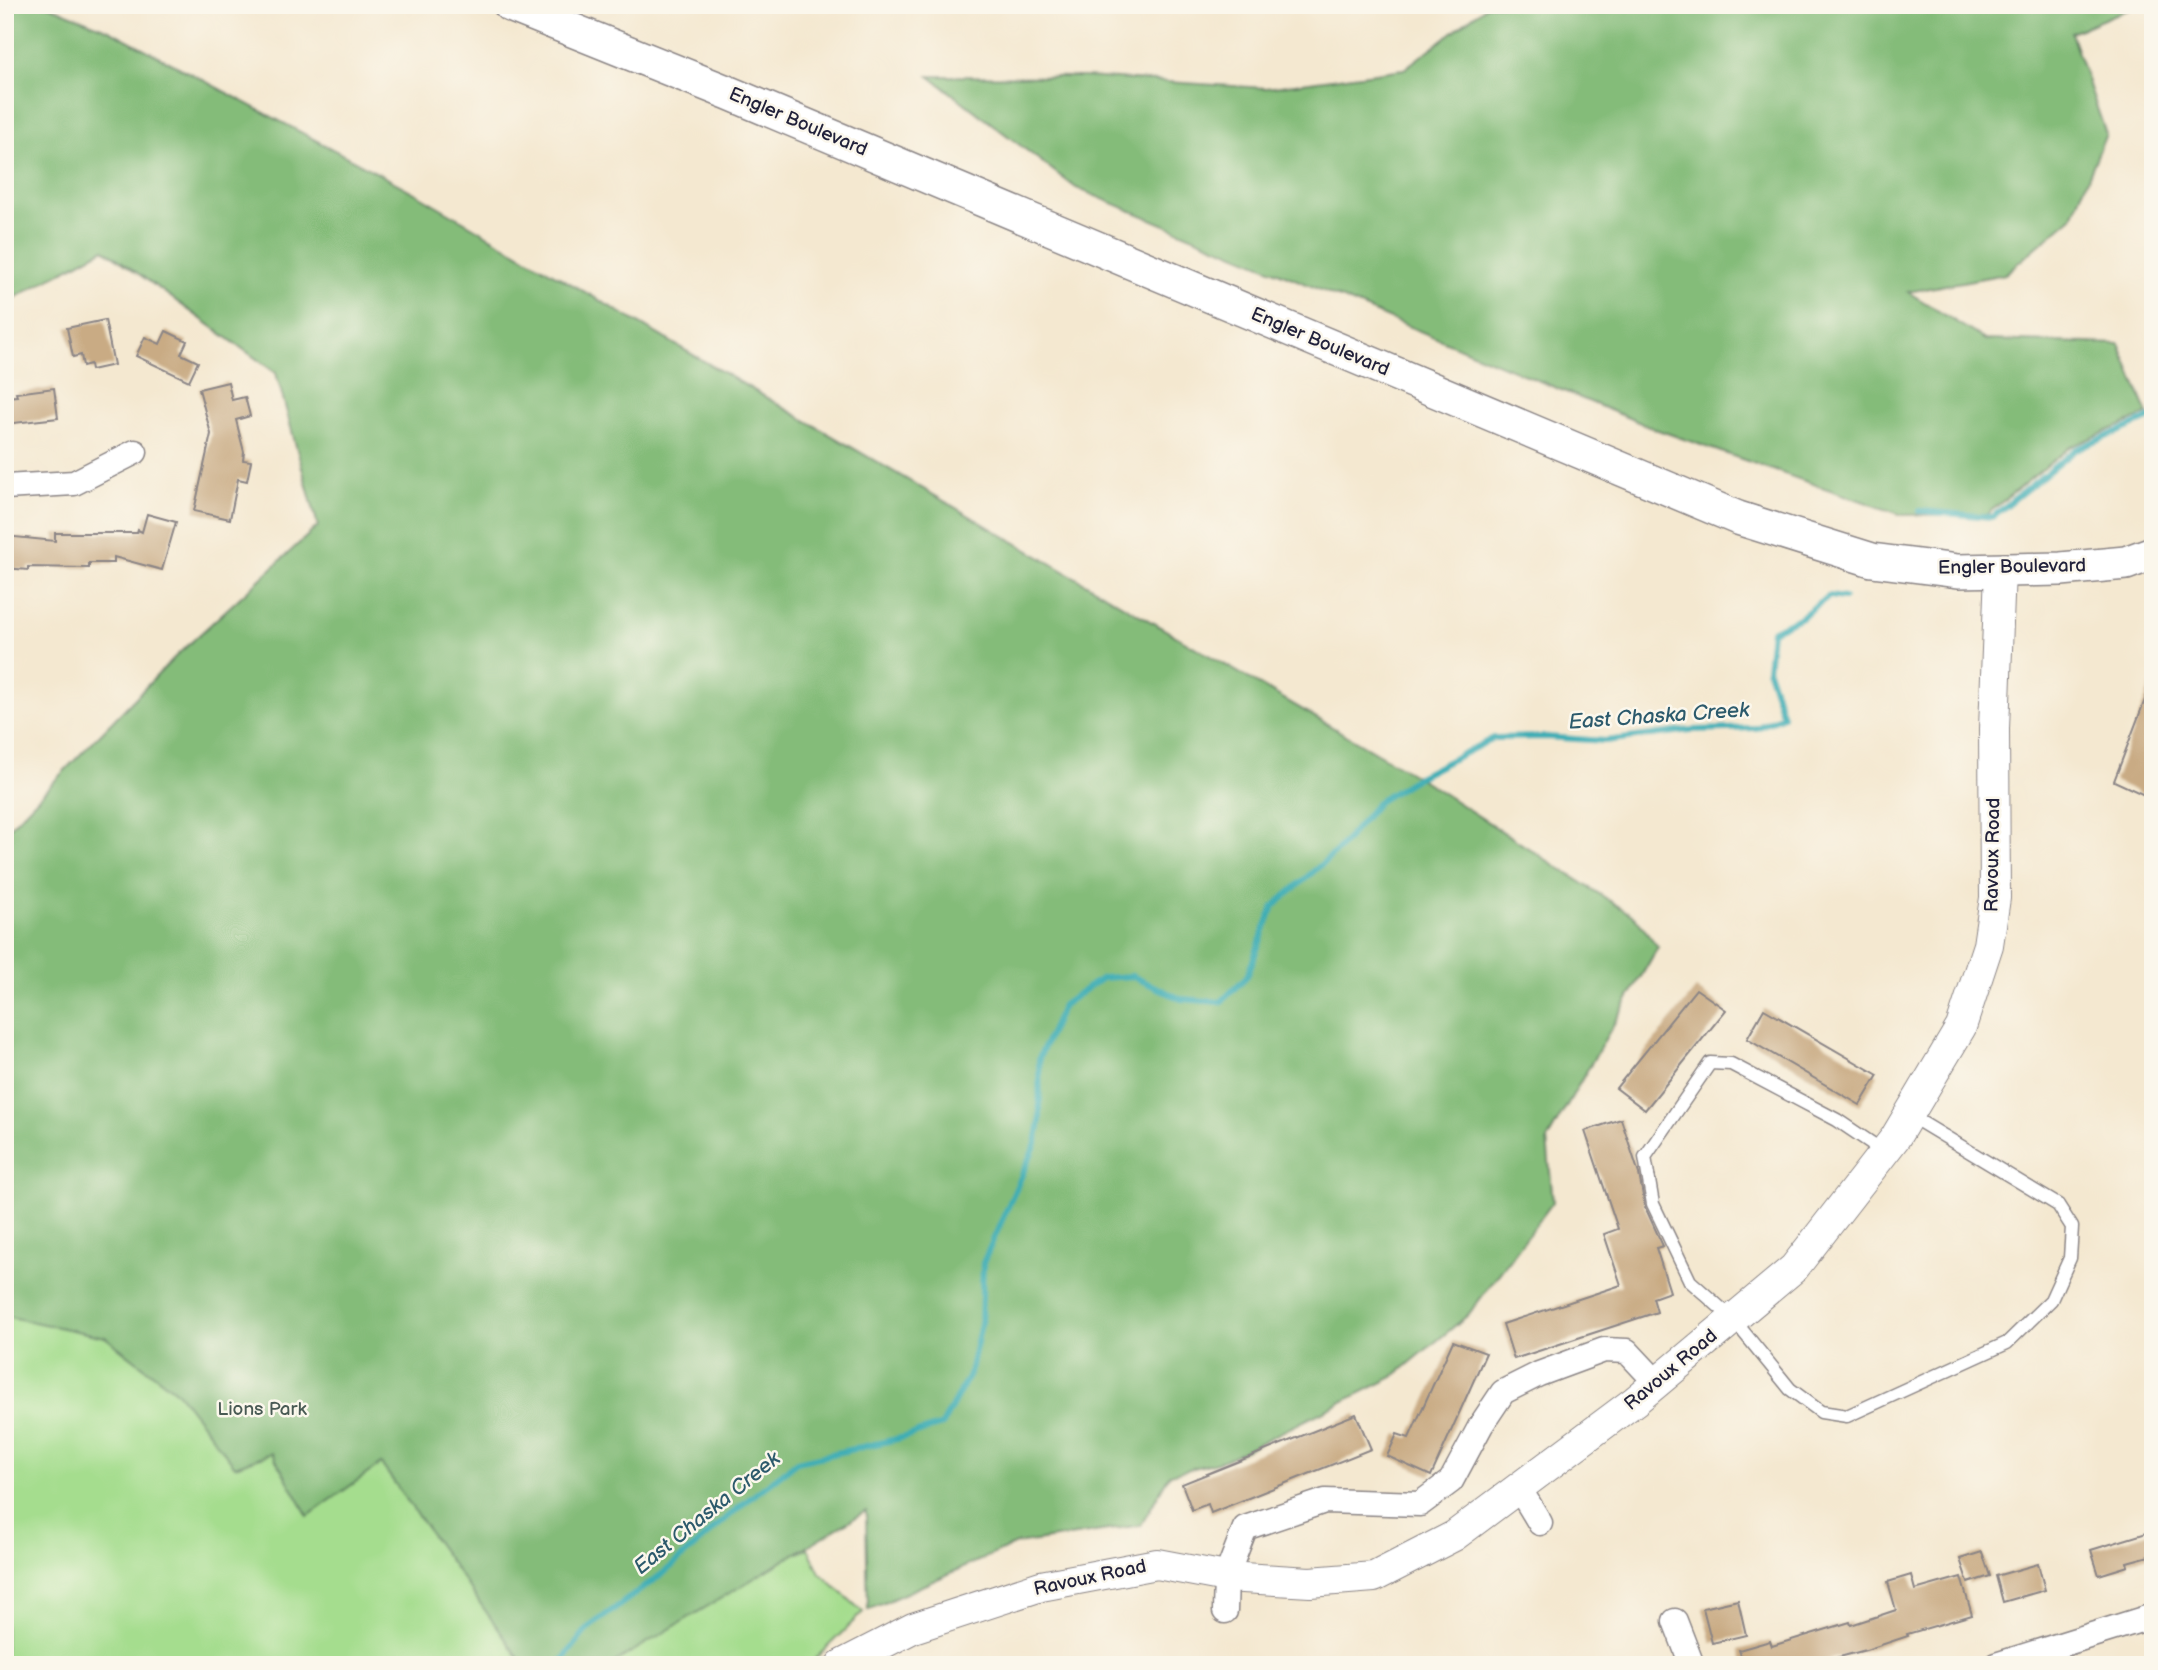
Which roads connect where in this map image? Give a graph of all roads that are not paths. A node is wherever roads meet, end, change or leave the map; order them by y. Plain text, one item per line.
1 (510, 5) edge
2 (135, 452) dead end
3 (5, 487) edge
4 (2153, 553) edge
5 (2000, 570) junction
6 (1909, 1115) junction
7 (1883, 1152) junction
8 (1733, 1319) junction
9 (1657, 1383) junction
10 (1519, 1488) junction
11 (1541, 1523) dead end
12 (1226, 1577) junction
13 (1225, 1611) dead end
14 (2153, 1616) edge
15 (1675, 1621) dead end
16 (842, 1665) edge
17 (1692, 1665) edge
18 (1996, 1665) edge

1 - 5 main road, Engler Boulevard
2 - 3 street
4 - 5 main road, Engler Boulevard
5 - 6 street, Ravoux Road
6 - 7 street, Ravoux Road
6 - 8 lane
7 - 8 street, Ravoux Road
7 - 8 lane
8 - 9 street, Ravoux Road
9 - 10 street, Ravoux Road
9 - 12 street
10 - 11 street
10 - 12 street, Ravoux Road
12 - 13 street
12 - 16 street, Ravoux Road
14 - 18 street
15 - 17 street

